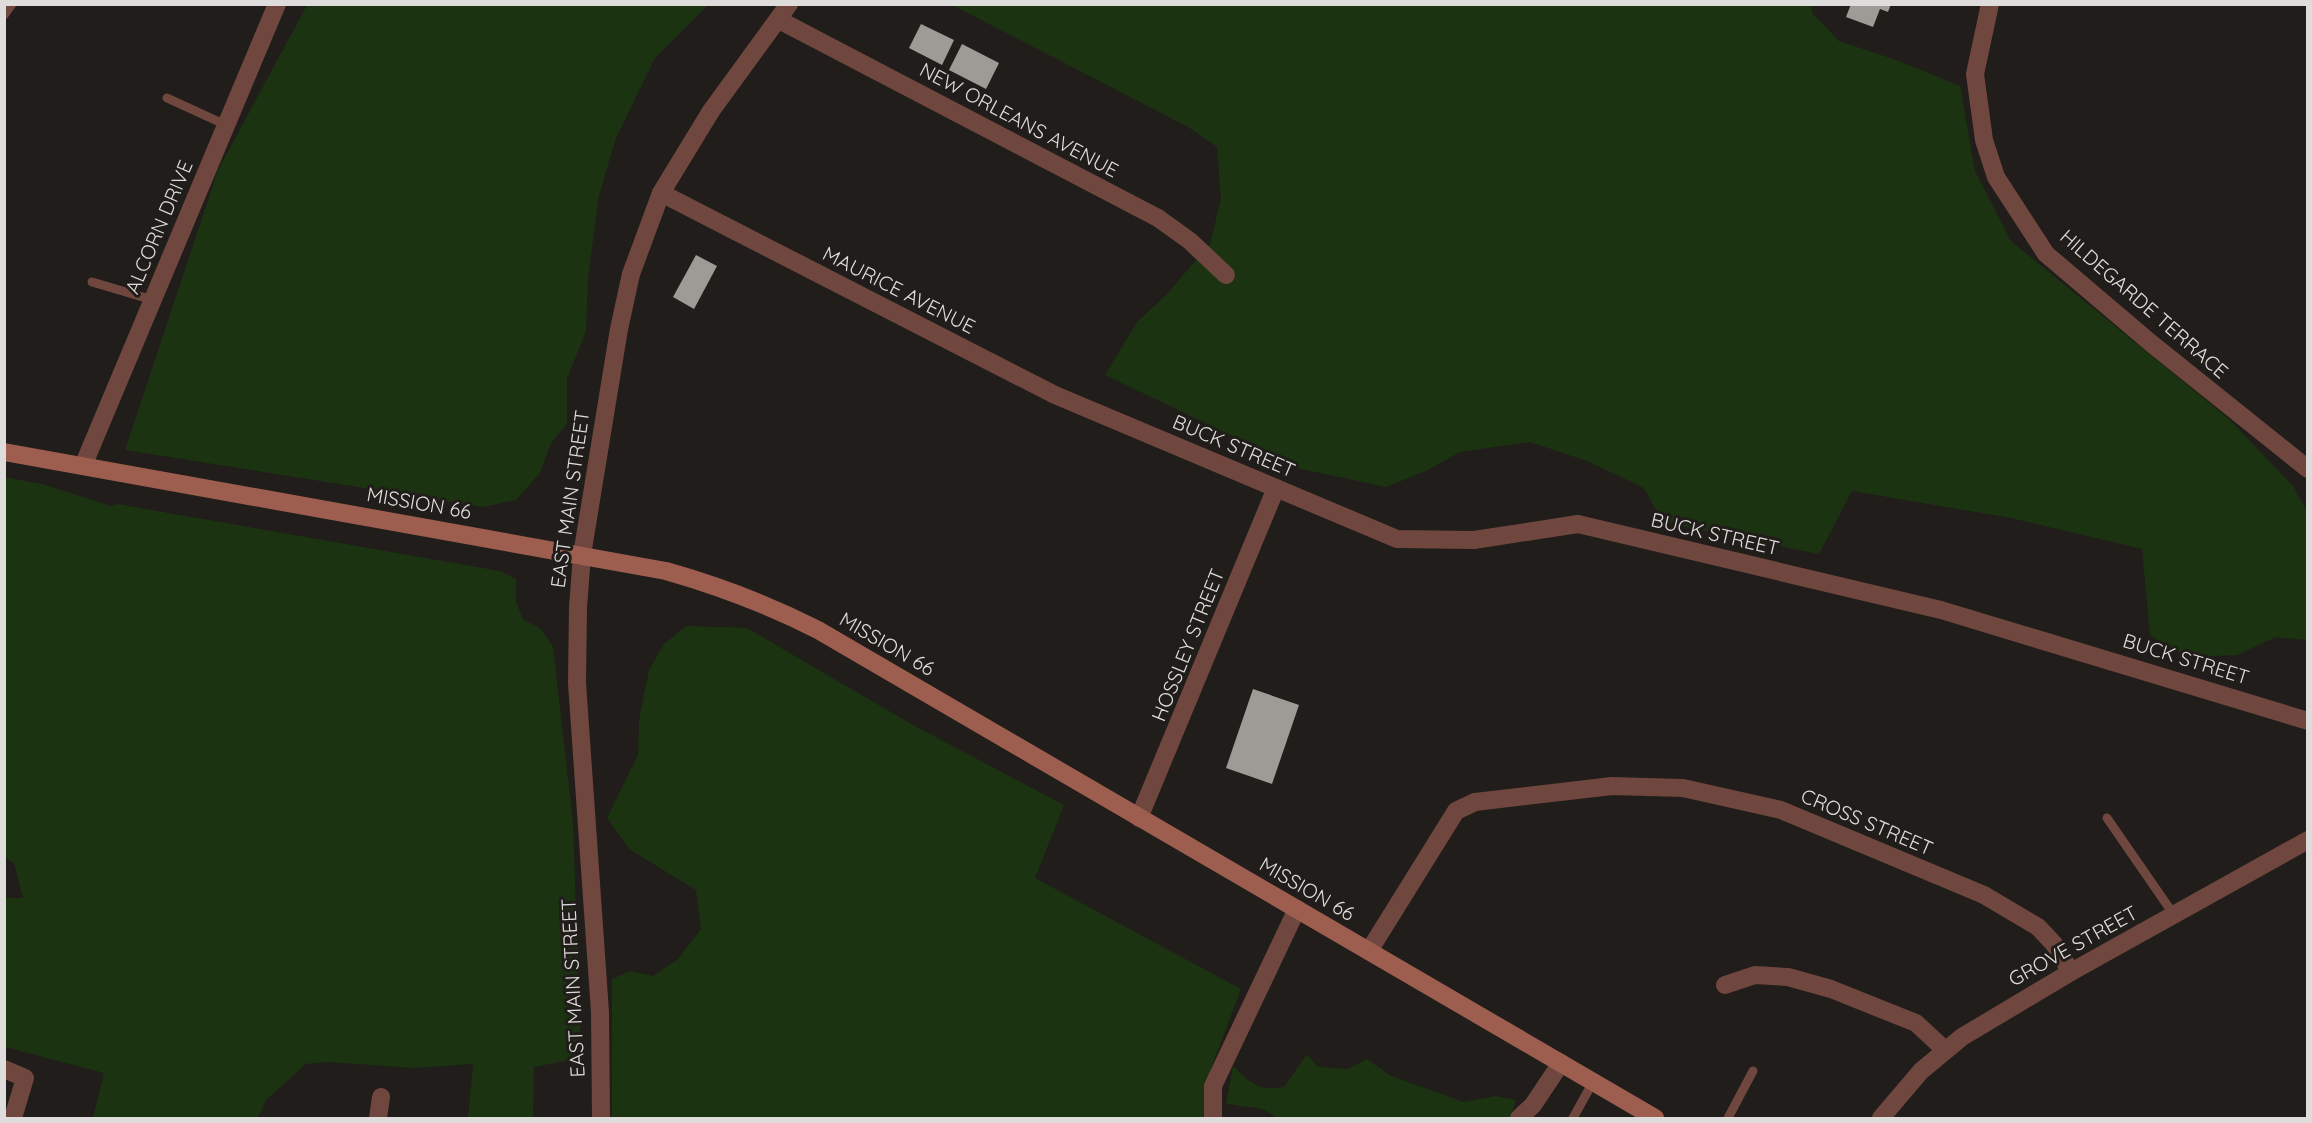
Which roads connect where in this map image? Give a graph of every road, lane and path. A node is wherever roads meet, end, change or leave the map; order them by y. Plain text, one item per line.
1 (12, 4) edge
2 (277, 4) edge
3 (1990, 4) edge
4 (784, 12) edge
5 (4, 15) edge
6 (167, 98) dead end
7 (226, 125) junction
8 (661, 193) junction
9 (1226, 275) dead end
10 (92, 282) dead end
11 (153, 300) junction
12 (1118, 423) joint
13 (4, 452) edge
14 (84, 466) junction
15 (2307, 469) edge
16 (1276, 488) junction
17 (582, 555) junction
18 (2307, 721) edge
19 (1139, 818) junction
20 (2107, 818) dead end
21 (2307, 840) edge
22 (1297, 909) junction
23 (2174, 915) junction
24 (1369, 951) junction
25 (2071, 972) junction
26 (1725, 985) dead end
27 (1944, 1049) junction
28 (1561, 1064) junction
29 (4, 1069) edge
30 (1753, 1071) dead end
31 (1593, 1082) junction
32 (381, 1096) dead end
33 (1651, 1118) edge
34 (13, 1119) edge
35 (378, 1119) edge
36 (601, 1119) edge
37 (1213, 1119) edge
38 (1519, 1119) edge
39 (1573, 1119) edge
40 (1728, 1119) edge
41 (1881, 1119) edge

1 - 5 lane
2 - 7 street, ALCORN DRIVE
3 - 15 street, HILDEGARDE TERRACE
4 - 8 street, EAST MAIN STREET
4 - 9 street, NEW ORLEANS AVENUE
6 - 7 lane
7 - 11 street, ALCORN DRIVE
8 - 12 street, MAURICE AVENUE
8 - 17 street, EAST MAIN STREET
10 - 11 lane
11 - 14 street, ALCORN DRIVE
12 - 16 street, BUCK STREET
13 - 14 street, MISSION 66
14 - 17 street, MISSION 66
16 - 18 street, BUCK STREET
16 - 19 street, HOSSLEY STREET
17 - 19 street, MISSION 66
17 - 36 street, EAST MAIN STREET
19 - 22 street, MISSION 66
20 - 23 lane
21 - 23 street, GROVE STREET
22 - 24 street, MISSION 66
22 - 37 street
23 - 25 street, GROVE STREET
24 - 25 street, CROSS STREET
24 - 28 street, MISSION 66
25 - 27 street, GROVE STREET
26 - 27 street
27 - 41 street, GROVE STREET
28 - 31 street, MISSION 66
28 - 38 street
29 - 34 street
30 - 40 lane
31 - 33 street, MISSION 66
31 - 39 lane
32 - 35 street

